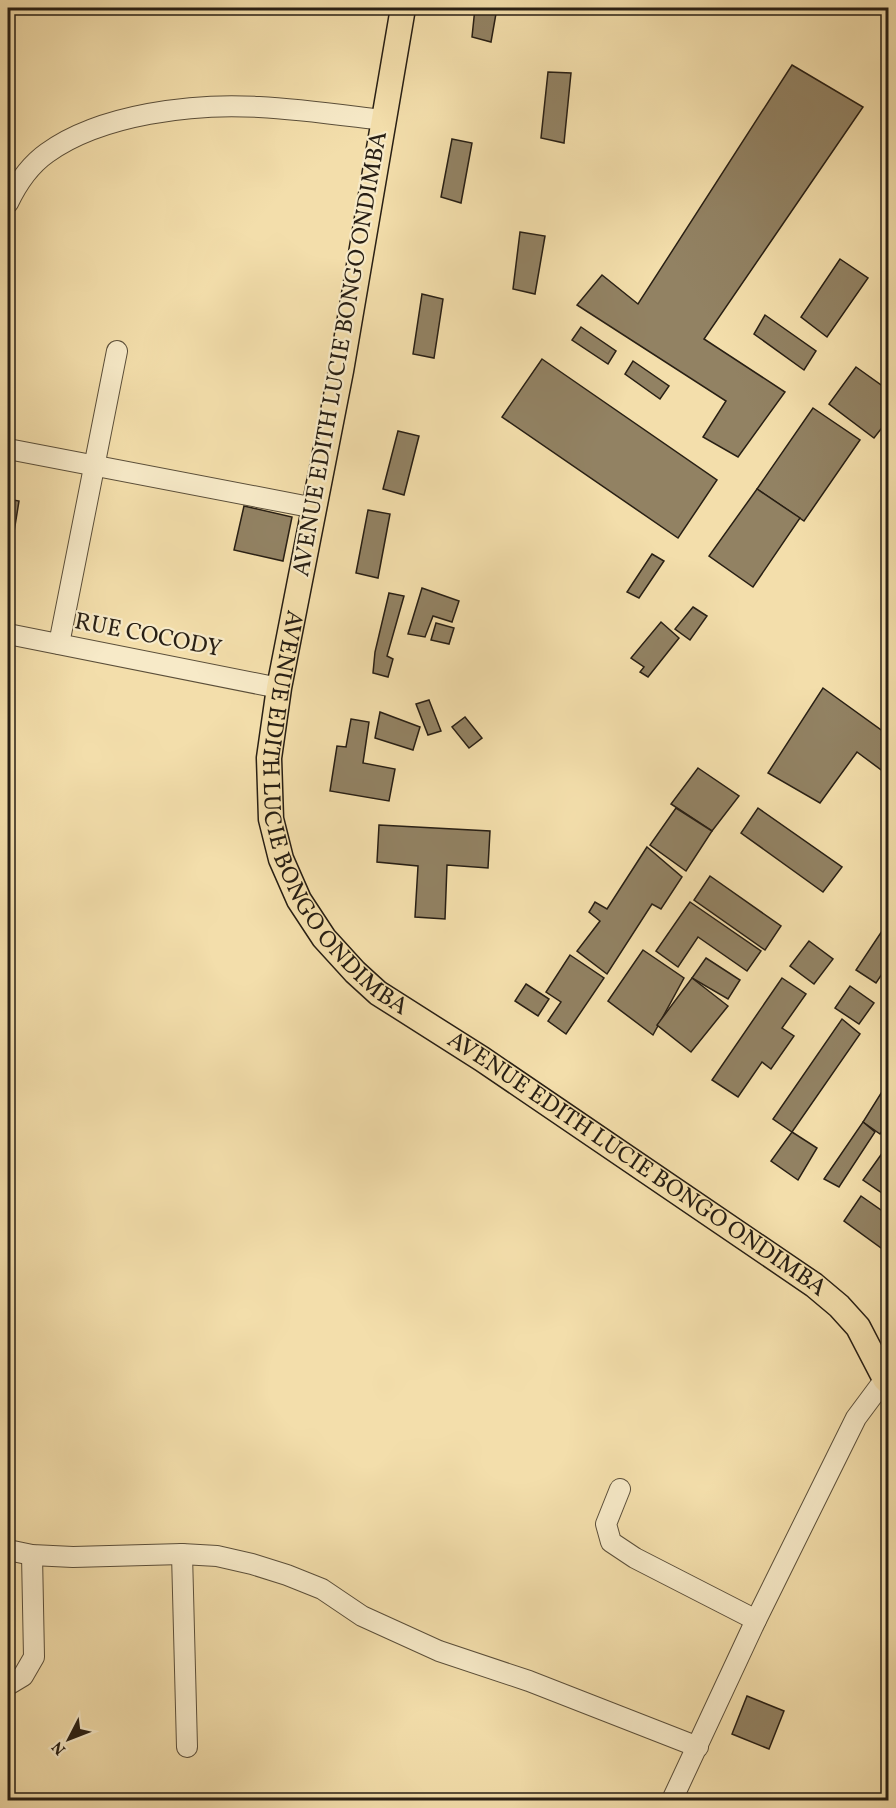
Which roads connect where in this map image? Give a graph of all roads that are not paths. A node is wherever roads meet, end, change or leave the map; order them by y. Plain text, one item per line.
1 (403, 8) edge
2 (382, 120) junction
3 (13, 181) edge
4 (8, 203) edge
5 (117, 351) dead end
6 (8, 449) edge
7 (94, 466) junction
8 (315, 508) junction
9 (8, 634) edge
10 (59, 644) junction
11 (279, 688) junction
12 (887, 1380) edge
13 (620, 1489) dead end
14 (8, 1550) edge
15 (182, 1554) junction
16 (32, 1556) junction
17 (756, 1620) junction
18 (8, 1685) edge
19 (187, 1747) dead end
20 (698, 1747) junction
21 (675, 1799) edge

1 - 2 main road, AVENUE EDITH LUCIE BONGO ONDIMBA
2 - 3 street
2 - 8 main road, AVENUE EDITH LUCIE BONGO ONDIMBA
3 - 4 street
5 - 7 street
6 - 7 street
7 - 8 street
7 - 10 street
8 - 11 main road, AVENUE EDITH LUCIE BONGO ONDIMBA
9 - 10 street, RUE COCODY
10 - 11 street, RUE COCODY
11 - 12 main road, AVENUE EDITH LUCIE BONGO ONDIMBA
12 - 17 street
13 - 17 street
14 - 16 street
15 - 16 street
15 - 19 street
15 - 20 street
16 - 18 street
17 - 20 street
20 - 21 street

